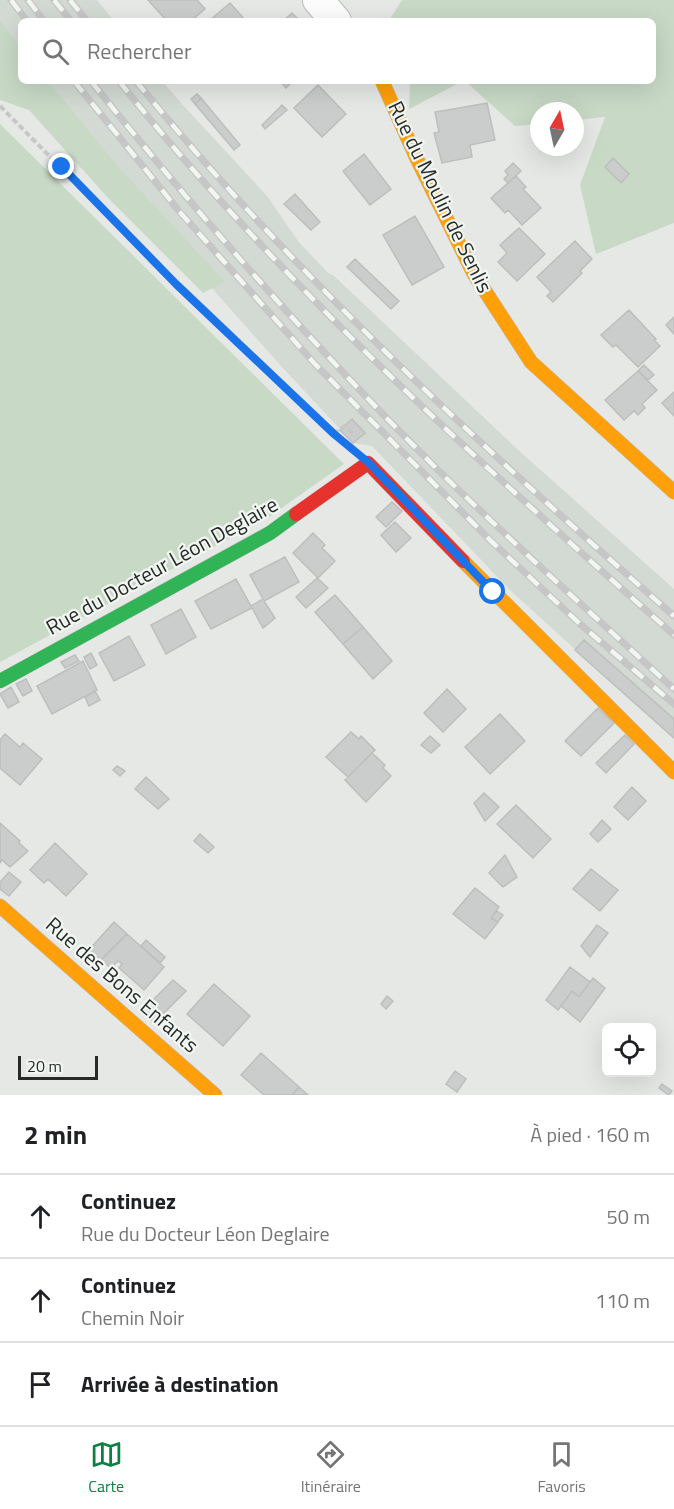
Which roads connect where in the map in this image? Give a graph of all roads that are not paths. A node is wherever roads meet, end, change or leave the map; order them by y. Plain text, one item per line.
1 (318, 0) edge
2 (333, 18) edge
3 (383, 84) edge
4 (674, 492) edge
5 (0, 681) edge
6 (674, 772) edge
7 (0, 906) edge
8 (215, 1095) edge

1 - 2 street
3 - 4 street, Rue du Moulin de Senlis
5 - 6 street, Rue du Docteur Léon Deglaire
7 - 8 street, Rue des Bons Enfants

